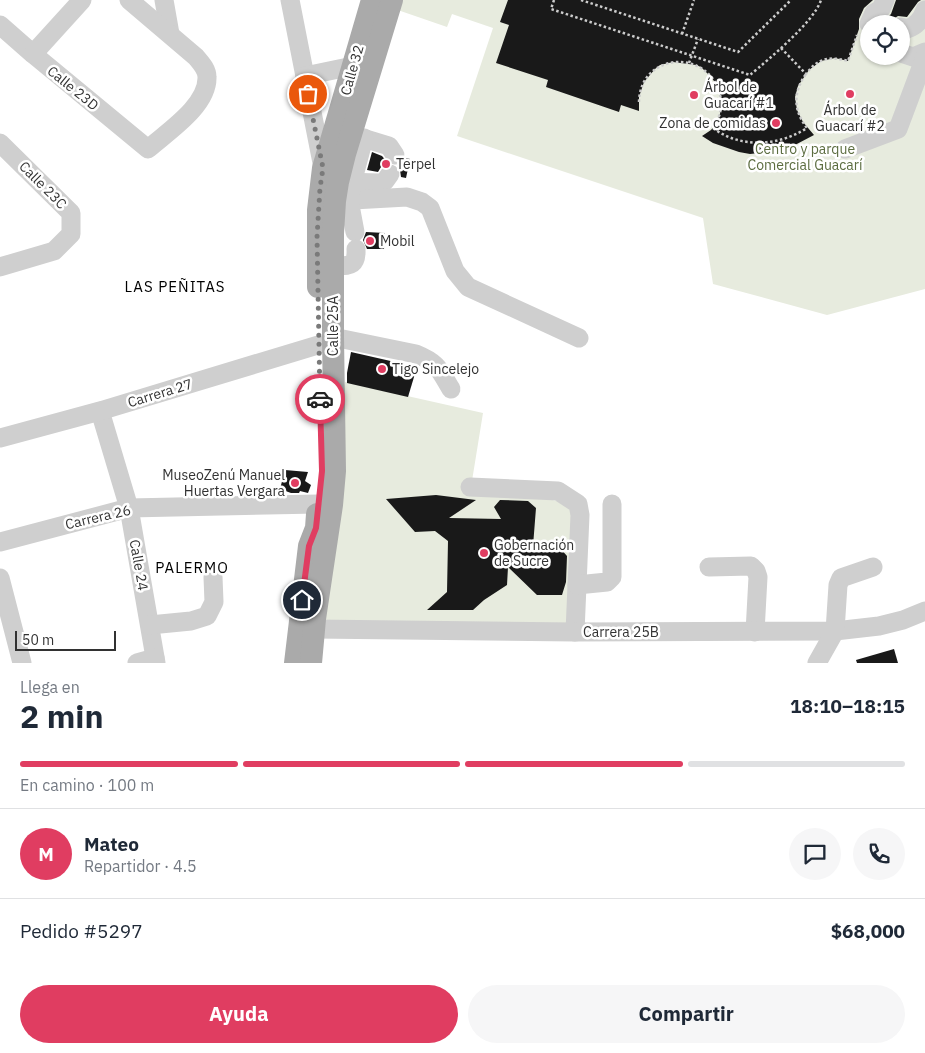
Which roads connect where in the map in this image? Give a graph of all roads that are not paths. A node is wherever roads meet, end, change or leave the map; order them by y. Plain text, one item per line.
1 (82, 0) edge
2 (129, 0) edge
3 (164, 0) edge
4 (290, 0) edge
5 (372, 0) edge
6 (392, 0) edge
7 (885, 0) edge
8 (925, 10) edge
9 (873, 15) edge
10 (0, 25) edge
11 (910, 28) edge
12 (170, 34) junction
13 (925, 52) edge
14 (32, 54) junction
15 (910, 56) edge
16 (925, 57) edge
17 (362, 68) junction
18 (305, 76) junction
19 (358, 136) junction
20 (0, 143) edge
21 (845, 149) dead end
22 (395, 155) dead end
23 (390, 174) dead end
24 (340, 187) junction
25 (333, 266) junction
26 (0, 267) edge
27 (579, 338) dead end
28 (326, 341) junction
29 (451, 389) dead end
30 (100, 411) junction
31 (0, 438) edge
32 (470, 487) dead end
33 (318, 504) junction
34 (612, 504) dead end
35 (129, 508) junction
36 (316, 528) junction
37 (0, 542) edge
38 (709, 567) dead end
39 (873, 567) dead end
40 (213, 577) dead end
41 (0, 578) edge
42 (577, 585) junction
43 (925, 612) edge
44 (150, 625) junction
45 (314, 629) junction
46 (835, 631) junction
47 (575, 632) junction
48 (755, 632) junction
49 (156, 660) edge
50 (22, 663) edge
51 (137, 663) edge
52 (295, 663) edge
53 (311, 663) edge
54 (817, 663) edge

1 - 14 street
2 - 12 street
3 - 12 street
4 - 18 street
5 - 17 main road, Calle 32
6 - 17 main road, Calle 32
7 - 9 street
8 - 11 street
10 - 14 street, Calle 23D
12 - 14 street, Calle 23D
13 - 15 street
16 - 21 street
17 - 18 street
17 - 19 main road, Calle 25A
17 - 24 main road, Calle 32
18 - 24 street
19 - 22 street
19 - 24 main road, Calle 25A
20 - 26 street, Calle 23C
23 - 24 street
24 - 25 main road, Calle 25A
24 - 25 street
24 - 27 street
24 - 28 main road, Calle 25A
25 - 28 main road, Calle 25A
28 - 29 street
28 - 30 street, Carrera 27
28 - 33 main road, Calle 25A
28 - 45 main road, Calle 25A
30 - 31 street, Carrera 27
30 - 35 street, Calle 24
32 - 42 street
33 - 35 street, Carrera 26
33 - 36 main road, Calle 25A
34 - 42 street
35 - 37 street, Carrera 26
35 - 44 street, Calle 24
36 - 45 main road
36 - 52 main road, Calle 25A
38 - 48 street
39 - 46 street
40 - 44 street
41 - 50 street
42 - 47 street
43 - 46 street, Carrera 25B
44 - 49 street, Calle 24
45 - 47 street, Carrera 25B
45 - 53 main road, Calle 25A
46 - 48 street, Carrera 25B
46 - 54 street
47 - 48 street, Carrera 25B
49 - 51 street

